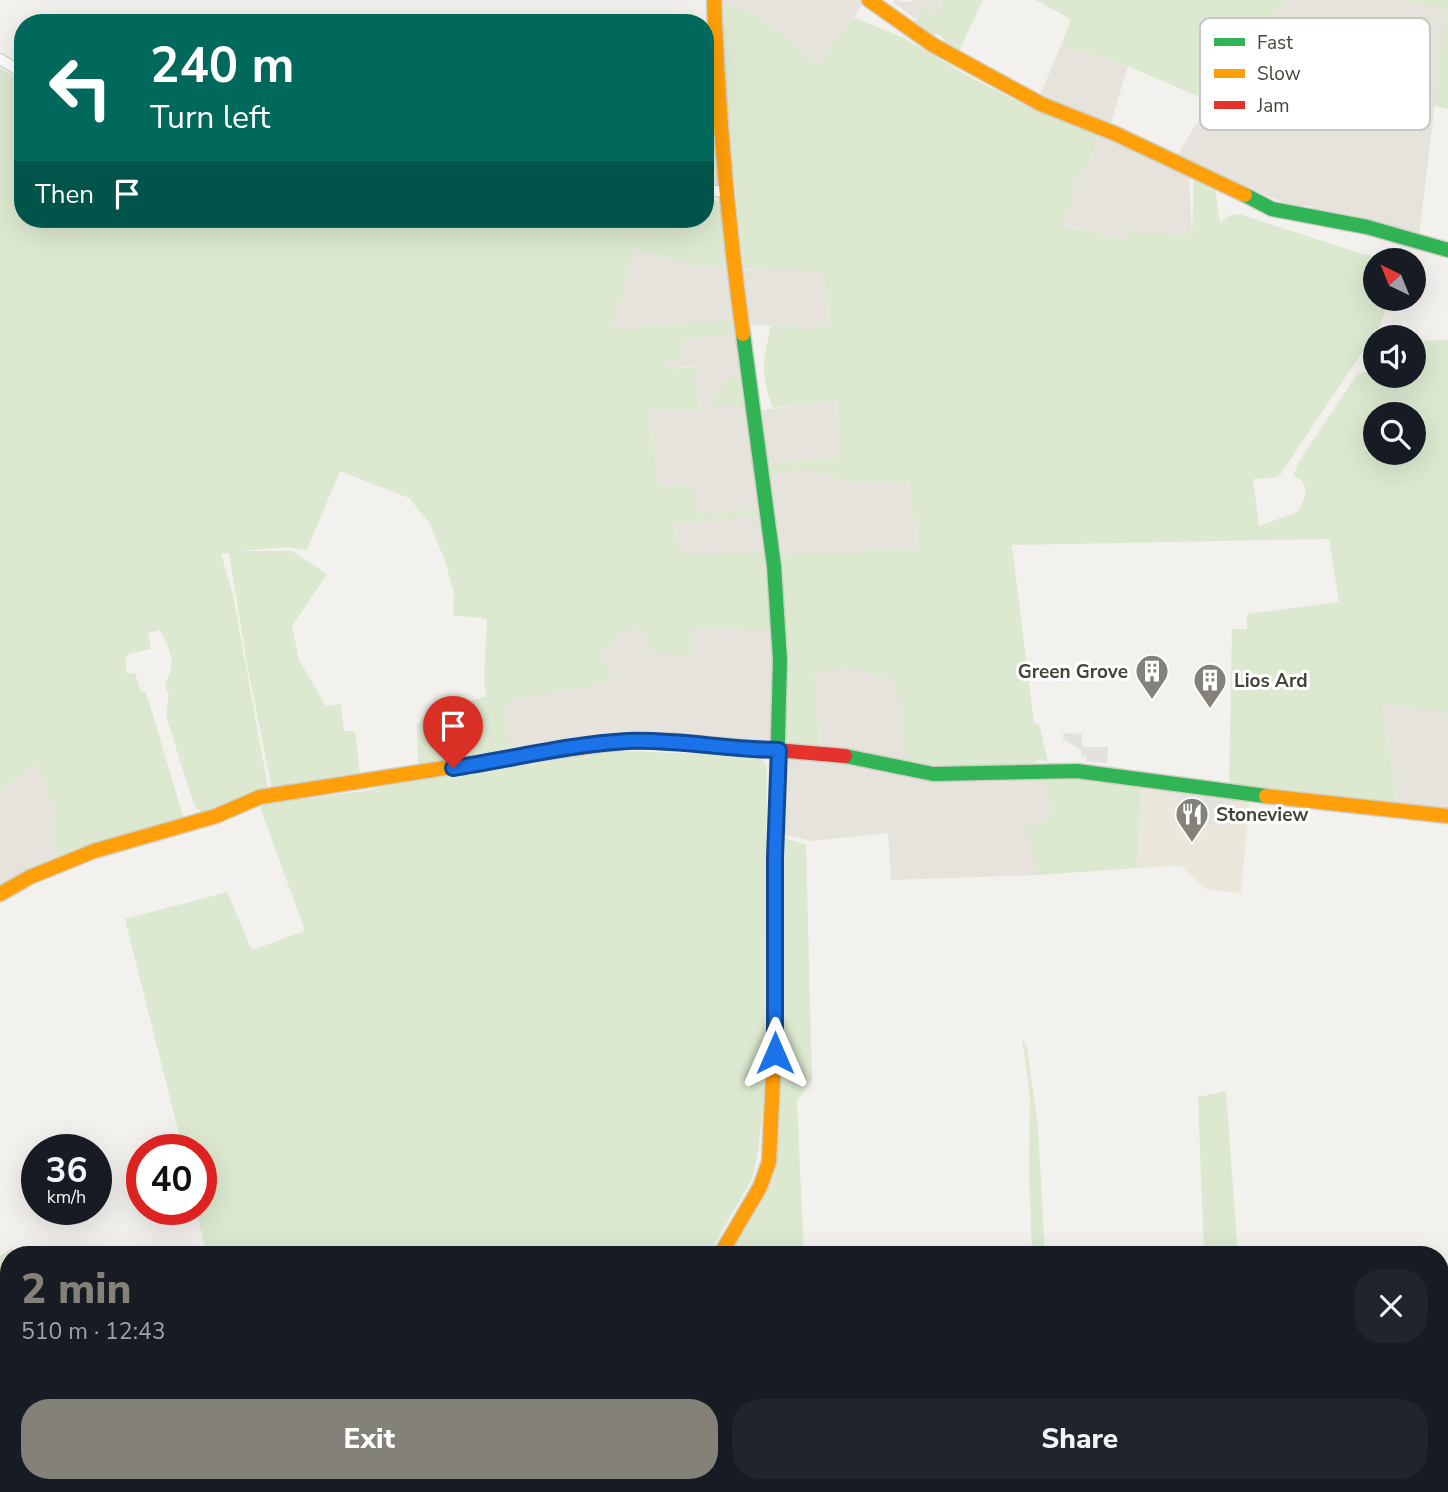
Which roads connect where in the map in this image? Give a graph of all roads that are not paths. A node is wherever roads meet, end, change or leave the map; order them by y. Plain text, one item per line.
1 (714, 0) edge
2 (869, 0) edge
3 (714, 191) edge
4 (727, 192) junction
5 (1448, 250) edge
6 (779, 750) junction
7 (1448, 816) edge
8 (0, 894) edge
9 (725, 1246) edge

1 - 4 street
2 - 5 street
3 - 4 street
4 - 6 street
6 - 7 street
6 - 8 street
6 - 9 street

